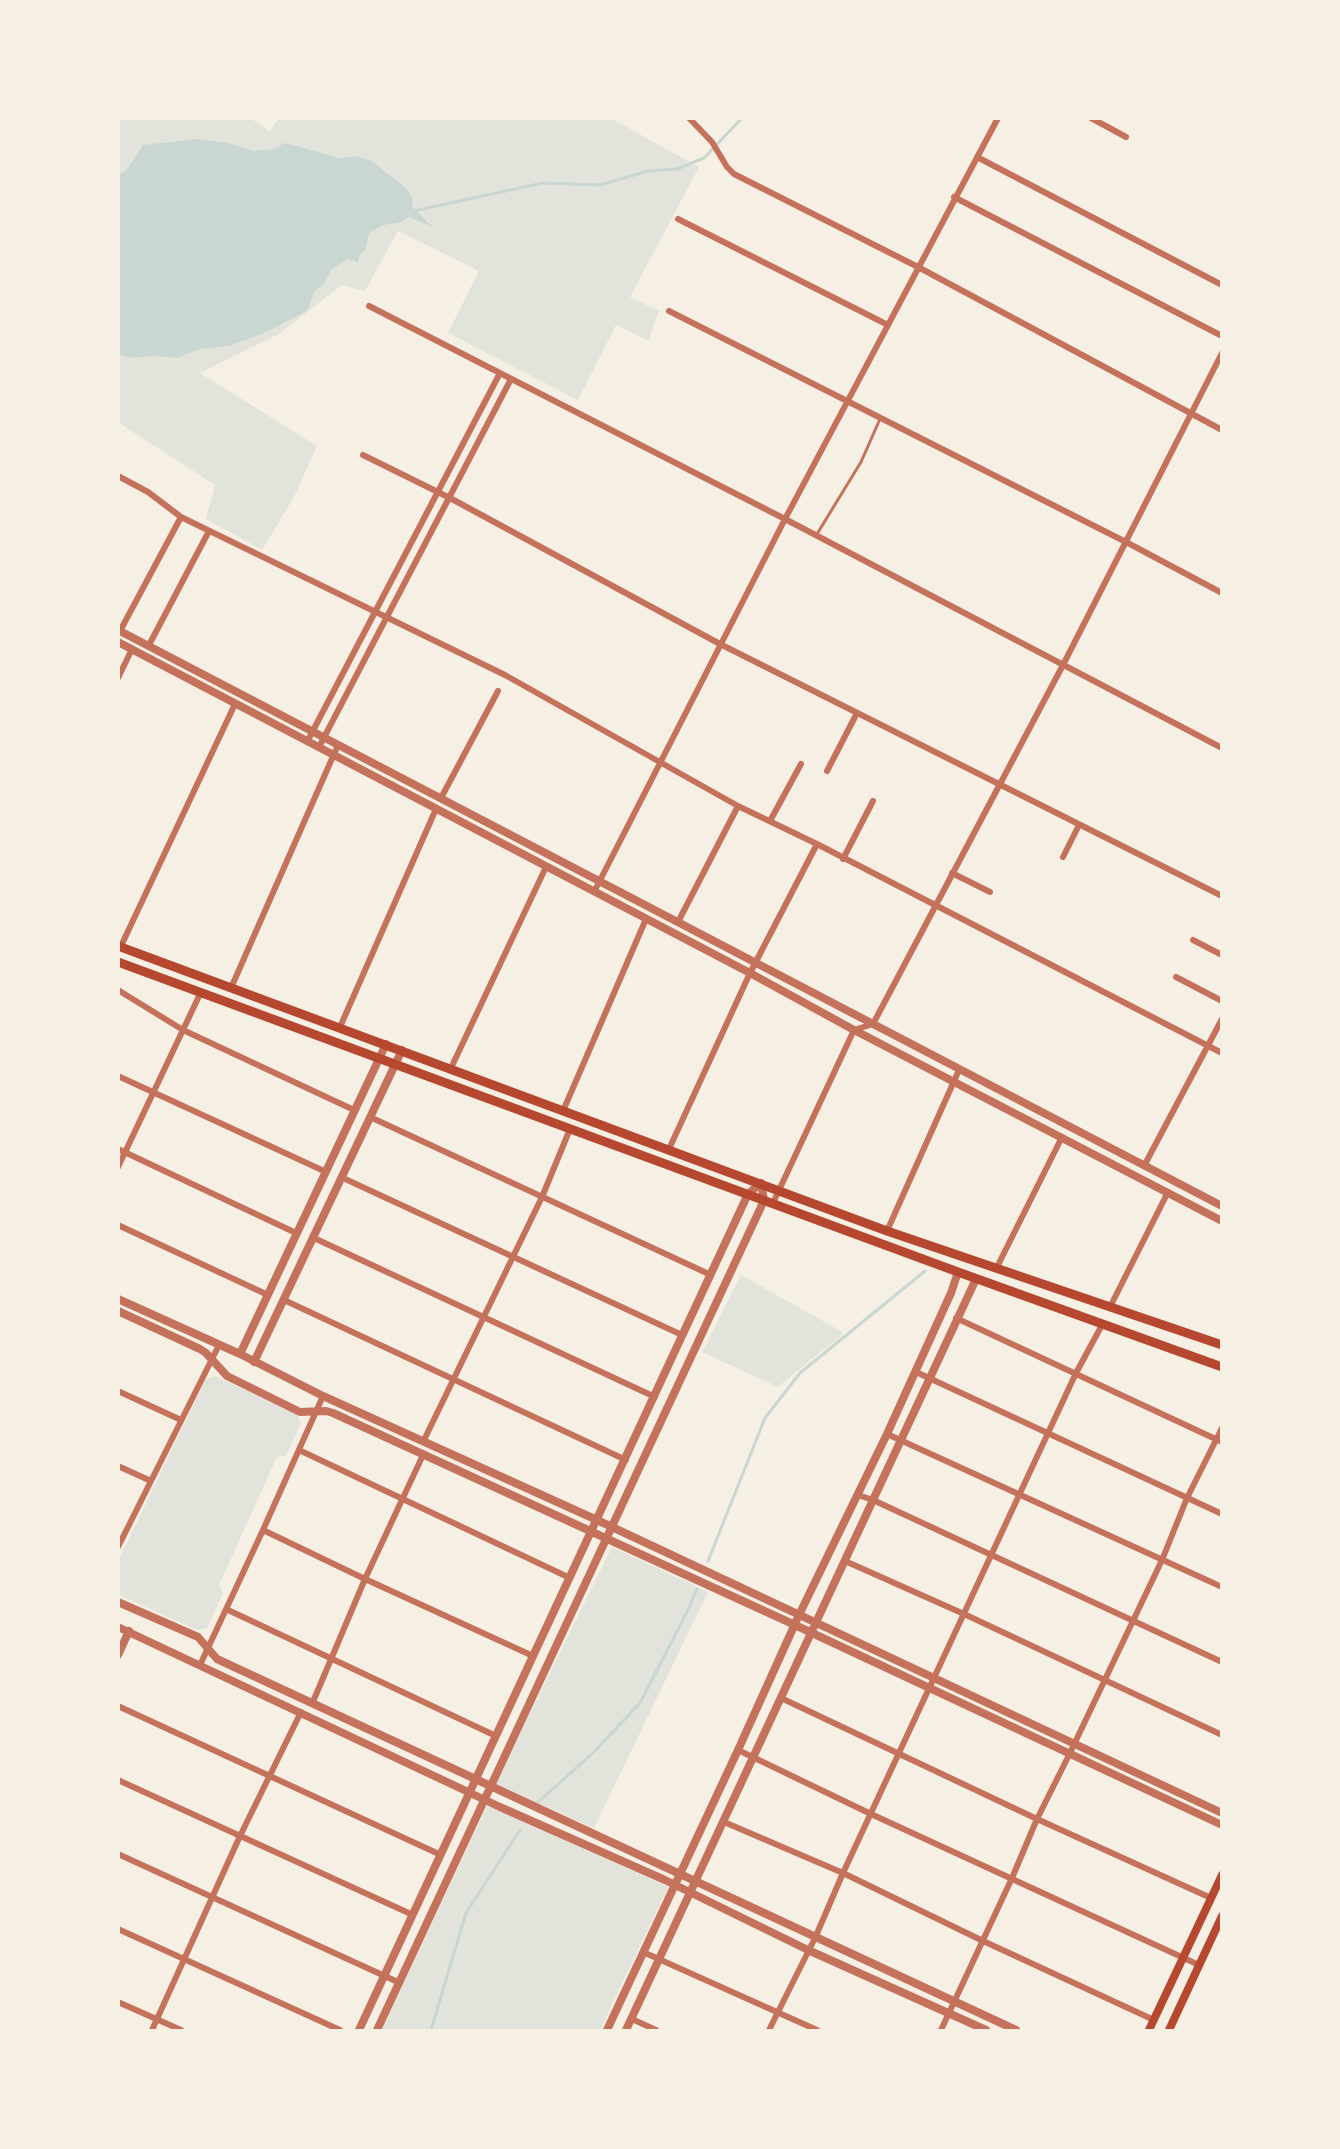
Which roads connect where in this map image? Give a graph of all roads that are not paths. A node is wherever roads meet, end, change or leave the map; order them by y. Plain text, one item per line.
1 (689, 118) edge
2 (998, 118) edge
3 (1091, 118) edge
4 (1126, 136) dead end
5 (977, 158) junction
6 (954, 197) junction
7 (678, 219) dead end
8 (918, 267) junction
9 (1221, 285) edge
10 (369, 306) dead end
11 (669, 311) dead end
12 (888, 325) junction
13 (1221, 336) edge
14 (1221, 353) edge
15 (500, 373) junction
16 (511, 379) junction
17 (849, 400) junction
18 (1191, 415) junction
19 (880, 417) junction
20 (1221, 430) edge
21 (363, 455) dead end
22 (118, 476) edge
23 (438, 492) junction
24 (450, 498) junction
25 (181, 517) junction
26 (785, 519) junction
27 (208, 531) junction
28 (816, 535) junction
29 (1126, 542) junction
30 (1221, 593) edge
31 (375, 610) junction
32 (388, 616) junction
33 (119, 631) edge
34 (118, 642) edge
35 (720, 644) junction
36 (149, 645) junction
37 (132, 649) junction
38 (1063, 665) junction
39 (208, 676) junction
40 (118, 678) edge
41 (202, 687) junction
42 (498, 691) dead end
43 (234, 704) junction
44 (857, 713) junction
45 (312, 732) junction
46 (324, 738) junction
47 (307, 742) junction
48 (338, 745) junction
49 (319, 747) junction
50 (1221, 748) edge
51 (333, 755) junction
52 (660, 763) junction
53 (801, 764) dead end
54 (827, 771) dead end
55 (1000, 786) junction
56 (441, 798) junction
57 (873, 801) dead end
58 (738, 806) junction
59 (436, 809) junction
60 (770, 821) junction
61 (1079, 825) junction
62 (510, 834) junction
63 (817, 844) junction
64 (504, 845) junction
65 (1063, 857) dead end
66 (843, 859) junction
67 (546, 867) junction
68 (952, 873) junction
69 (599, 880) junction
70 (594, 892) junction
71 (990, 892) dead end
72 (1221, 896) edge
73 (935, 906) junction
74 (646, 919) junction
75 (678, 922) junction
76 (1193, 940) dead end
77 (120, 946) edge
78 (1221, 956) edge
79 (118, 962) edge
80 (756, 962) junction
81 (750, 973) junction
82 (1176, 977) dead end
83 (231, 988) junction
84 (118, 990) edge
85 (201, 992) junction
86 (1221, 1001) edge
87 (1221, 1019) edge
88 (873, 1024) junction
89 (340, 1027) junction
90 (183, 1030) junction
91 (854, 1030) junction
92 (386, 1044) junction
93 (1207, 1046) junction
94 (402, 1050) junction
95 (1221, 1053) edge
96 (379, 1058) junction
97 (396, 1065) junction
98 (451, 1068) junction
99 (959, 1070) junction
100 (118, 1076) edge
101 (954, 1081) junction
102 (154, 1093) junction
103 (354, 1110) junction
104 (563, 1111) junction
105 (370, 1117) junction
106 (593, 1122) junction
107 (570, 1129) junction
108 (618, 1131) junction
109 (587, 1135) junction
110 (1062, 1137) junction
111 (1094, 1140) junction
112 (613, 1145) junction
113 (669, 1149) junction
114 (122, 1150) edge
115 (1088, 1151) junction
116 (1144, 1166) junction
117 (118, 1167) edge
118 (324, 1172) junction
119 (343, 1178) junction
120 (761, 1183) junction
121 (779, 1190) junction
122 (1168, 1192) junction
123 (748, 1194) junction
124 (542, 1197) junction
125 (768, 1202) junction
126 (1221, 1206) edge
127 (1221, 1221) edge
128 (118, 1225) edge
129 (887, 1231) junction
130 (296, 1233) junction
131 (314, 1238) junction
132 (513, 1258) junction
133 (996, 1269) junction
134 (958, 1272) junction
135 (711, 1275) junction
136 (976, 1279) junction
137 (268, 1295) junction
138 (118, 1299) edge
139 (284, 1300) junction
140 (1110, 1307) junction
141 (118, 1311) edge
142 (484, 1317) junction
143 (956, 1318) junction
144 (1102, 1325) junction
145 (682, 1335) junction
146 (219, 1345) junction
147 (1221, 1346) edge
148 (240, 1354) junction
149 (210, 1360) junction
150 (254, 1362) junction
151 (1221, 1367) edge
152 (915, 1372) junction
153 (1076, 1373) junction
154 (453, 1378) junction
155 (928, 1379) junction
156 (118, 1391) edge
157 (323, 1396) junction
158 (654, 1397) junction
159 (316, 1411) junction
160 (181, 1420) junction
161 (1221, 1428) edge
162 (1048, 1433) junction
163 (410, 1434) junction
164 (887, 1434) junction
165 (424, 1440) junction
166 (901, 1440) junction
167 (1218, 1441) edge
168 (404, 1446) junction
169 (299, 1450) junction
170 (423, 1455) junction
171 (626, 1460) junction
172 (118, 1466) edge
173 (151, 1481) junction
174 (1019, 1494) junction
175 (858, 1495) junction
176 (403, 1498) junction
177 (1187, 1498) junction
178 (873, 1500) junction
179 (1221, 1514) edge
180 (597, 1520) junction
181 (612, 1527) junction
182 (263, 1530) junction
183 (591, 1533) junction
184 (120, 1539) edge
185 (607, 1540) junction
186 (118, 1548) edge
187 (991, 1555) junction
188 (1162, 1560) junction
189 (845, 1561) junction
190 (570, 1578) junction
191 (365, 1580) junction
192 (1221, 1587) edge
193 (118, 1602) edge
194 (226, 1609) junction
195 (964, 1614) junction
196 (799, 1615) junction
197 (1132, 1621) junction
198 (815, 1623) junction
199 (795, 1625) junction
200 (118, 1627) edge
201 (129, 1631) junction
202 (810, 1633) junction
203 (207, 1649) junction
204 (118, 1655) edge
205 (533, 1656) junction
206 (332, 1660) junction
207 (1221, 1662) edge
208 (200, 1665) junction
209 (934, 1678) junction
210 (1104, 1680) junction
211 (929, 1688) junction
212 (293, 1695) junction
213 (781, 1698) junction
214 (312, 1704) junction
215 (118, 1706) edge
216 (288, 1707) junction
217 (301, 1712) junction
218 (1221, 1735) edge
219 (496, 1736) junction
220 (1074, 1745) junction
221 (738, 1750) junction
222 (900, 1753) junction
223 (1070, 1755) junction
224 (754, 1757) junction
225 (268, 1776) junction
226 (477, 1779) junction
227 (118, 1780) edge
228 (491, 1785) junction
229 (470, 1792) junction
230 (485, 1799) junction
231 (1221, 1813) edge
232 (871, 1814) junction
233 (1037, 1819) junction
234 (724, 1822) junction
235 (1221, 1826) edge
236 (240, 1836) junction
237 (118, 1854) edge
238 (441, 1855) junction
239 (843, 1873) junction
240 (680, 1874) junction
241 (1221, 1875) edge
242 (1012, 1878) junction
243 (696, 1881) junction
244 (675, 1885) junction
245 (691, 1893) junction
246 (212, 1898) junction
247 (1211, 1898) junction
248 (413, 1915) junction
249 (1221, 1916) edge
250 (118, 1929) edge
251 (814, 1938) junction
252 (981, 1940) junction
253 (808, 1950) junction
254 (643, 1952) junction
255 (184, 1958) junction
256 (1183, 1958) junction
257 (659, 1959) junction
258 (1199, 1965) junction
259 (385, 1977) junction
260 (400, 1983) junction
261 (118, 2002) edge
262 (954, 2002) junction
263 (778, 2012) junction
264 (949, 2013) junction
265 (157, 2019) junction
266 (632, 2019) junction
267 (1154, 2020) junction
268 (152, 2031) edge
269 (181, 2031) edge
270 (340, 2031) edge
271 (359, 2031) edge
272 (377, 2031) edge
273 (607, 2031) edge
274 (626, 2031) edge
275 (656, 2031) edge
276 (769, 2031) edge
277 (817, 2031) edge
278 (940, 2031) edge
279 (986, 2031) edge
280 (1016, 2031) edge
281 (1149, 2031) edge
282 (1169, 2031) edge

1 - 8 street
2 - 5 street
3 - 4 street
5 - 6 street
5 - 9 street
6 - 8 street
6 - 13 street
7 - 12 street
8 - 12 street
8 - 18 street
10 - 15 street
11 - 17 street
12 - 17 street
14 - 18 street
15 - 16 street
15 - 23 street
16 - 24 street
16 - 26 street
17 - 19 street
17 - 26 street
18 - 20 street
18 - 29 street
19 - 28 lane
19 - 29 street
21 - 23 street
22 - 25 street
23 - 24 street
23 - 31 street
24 - 32 street
24 - 35 street
25 - 27 street
25 - 33 street
26 - 28 street
26 - 35 street
27 - 31 street
27 - 36 street
28 - 38 street
29 - 30 street
29 - 38 street
31 - 32 street
31 - 45 street
32 - 46 street
32 - 52 street
33 - 36 street
34 - 37 street
35 - 44 street
35 - 52 street
36 - 39 street
37 - 40 street
37 - 41 street
38 - 50 street
38 - 55 street
39 - 41 street
39 - 45 street
41 - 43 street
42 - 56 street
43 - 47 street
43 - 77 street
44 - 54 street
44 - 55 street
45 - 46 street
45 - 47 street
46 - 48 street
46 - 49 street
47 - 49 street
48 - 51 street
48 - 56 street
49 - 51 street
51 - 59 street
51 - 83 street
52 - 58 street
52 - 69 street
53 - 60 street
55 - 61 street
55 - 68 street
56 - 62 street
57 - 66 street
58 - 60 street
58 - 75 street
59 - 64 street
59 - 89 street
60 - 63 street
61 - 65 street
61 - 72 street
62 - 64 street
62 - 69 street
63 - 66 street
63 - 80 street
64 - 67 street
66 - 73 street
67 - 70 street
67 - 98 street
68 - 71 street
68 - 73 street
69 - 70 street
69 - 75 street
70 - 74 street
73 - 88 street
73 - 93 street
74 - 81 street
74 - 104 street
75 - 80 street
76 - 78 street
77 - 83 main road
79 - 85 main road
80 - 81 street
80 - 88 street
81 - 91 street
81 - 113 street
82 - 86 street
83 - 89 main road
84 - 90 street
85 - 90 street
85 - 96 main road
87 - 93 street
88 - 91 street
88 - 99 street
89 - 92 main road
90 - 102 street
90 - 103 street
91 - 101 street
91 - 121 street
92 - 94 main road
92 - 96 street
93 - 95 street
93 - 116 street
94 - 97 street
94 - 98 main road
96 - 97 main road
96 - 103 street
97 - 105 street
97 - 107 main road
98 - 104 main road
99 - 101 street
99 - 111 street
100 - 102 street
101 - 110 street
101 - 129 street
102 - 114 street
102 - 118 street
103 - 118 street
104 - 106 main road
105 - 119 street
105 - 124 street
106 - 108 main road
106 - 109 main road
107 - 109 main road
107 - 124 street
108 - 112 main road
108 - 113 main road
109 - 112 main road
110 - 115 street
110 - 133 street
111 - 115 street
111 - 116 street
112 - 123 main road
113 - 120 main road
114 - 117 street
114 - 130 street
115 - 122 street
116 - 126 street
118 - 130 street
119 - 131 street
119 - 132 street
120 - 121 main road
120 - 123 street
120 - 125 street
121 - 125 street
121 - 129 main road
122 - 127 street
122 - 140 street
123 - 125 main road
123 - 135 street
124 - 132 street
124 - 135 street
125 - 134 main road
125 - 181 street
128 - 137 street
129 - 133 main road
130 - 137 street
131 - 139 street
131 - 142 street
132 - 142 street
132 - 145 street
133 - 140 main road
134 - 136 main road
134 - 152 street
135 - 145 street
136 - 143 street
136 - 144 main road
137 - 148 street
138 - 146 street
139 - 150 street
139 - 154 street
140 - 147 main road
141 - 149 street
142 - 154 street
142 - 158 street
143 - 153 street
143 - 155 street
144 - 151 main road
144 - 153 street
145 - 158 street
146 - 148 street
146 - 149 street
148 - 150 street
149 - 159 street
149 - 160 street
150 - 157 street
152 - 155 street
152 - 164 street
153 - 162 street
153 - 167 street
154 - 165 street
154 - 171 street
155 - 162 street
155 - 166 street
156 - 160 street
157 - 159 street
157 - 163 street
158 - 171 street
159 - 168 street
159 - 169 street
160 - 173 street
161 - 167 street
162 - 174 street
162 - 177 street
163 - 165 street
163 - 168 street
164 - 166 street
164 - 175 street
165 - 180 street
166 - 174 street
166 - 178 street
167 - 177 street
168 - 170 street
169 - 176 street
169 - 182 street
170 - 176 street
170 - 183 street
171 - 180 street
172 - 173 street
173 - 184 street
174 - 187 street
174 - 188 street
175 - 178 street
175 - 196 street
176 - 190 street
176 - 191 street
177 - 179 street
177 - 188 street
178 - 187 street
178 - 189 street
180 - 181 street
180 - 183 street
181 - 185 street
181 - 196 street
182 - 191 street
182 - 194 street
183 - 185 street
183 - 190 street
184 - 186 street
185 - 199 street
185 - 228 street
187 - 195 street
187 - 197 street
188 - 192 street
188 - 197 street
189 - 195 street
189 - 198 street
190 - 205 street
191 - 205 street
191 - 206 street
193 - 203 street
194 - 203 street
194 - 206 street
195 - 209 street
195 - 210 street
196 - 198 street
196 - 199 street
197 - 207 street
197 - 210 street
198 - 202 street
198 - 209 street
199 - 202 street
199 - 221 street
200 - 201 street
201 - 204 street
201 - 208 street
202 - 211 street
202 - 213 street
203 - 208 street
203 - 212 street
205 - 219 street
206 - 214 street
206 - 219 street
208 - 216 street
209 - 211 street
209 - 220 street
210 - 218 street
210 - 220 street
211 - 222 street
211 - 223 street
212 - 214 street
212 - 216 street
213 - 222 street
213 - 224 street
214 - 226 street
215 - 225 street
216 - 217 street
217 - 225 street
217 - 229 street
219 - 226 street
220 - 223 street
220 - 231 street
221 - 224 street
221 - 240 street
222 - 232 street
222 - 233 street
223 - 233 street
223 - 235 street
224 - 232 street
224 - 234 street
225 - 236 street
225 - 238 street
226 - 228 street
226 - 229 street
227 - 236 street
228 - 230 street
228 - 240 street
229 - 230 street
229 - 238 street
230 - 244 street
230 - 260 street
232 - 239 street
232 - 242 street
233 - 242 street
233 - 247 street
234 - 239 street
234 - 243 street
236 - 246 street
236 - 248 street
237 - 246 street
238 - 248 street
239 - 251 street
239 - 252 street
240 - 243 street
240 - 244 street
241 - 247 main road
242 - 252 street
242 - 256 street
243 - 245 street
243 - 251 street
244 - 245 street
244 - 254 street
245 - 253 street
245 - 257 street
246 - 255 street
246 - 259 street
247 - 256 main road
248 - 259 street
249 - 258 main road
250 - 255 street
251 - 253 street
251 - 262 street
252 - 262 street
252 - 267 street
253 - 263 street
253 - 264 street
254 - 257 street
254 - 273 street
255 - 265 street
255 - 270 street
256 - 258 street
256 - 267 main road
257 - 263 street
257 - 266 street
258 - 282 main road
259 - 260 street
259 - 271 street
260 - 272 street
261 - 265 street
262 - 264 street
262 - 280 street
263 - 276 street
263 - 277 street
264 - 278 street
264 - 279 street
265 - 268 street
265 - 269 street
266 - 274 street
266 - 275 street
267 - 281 main road

